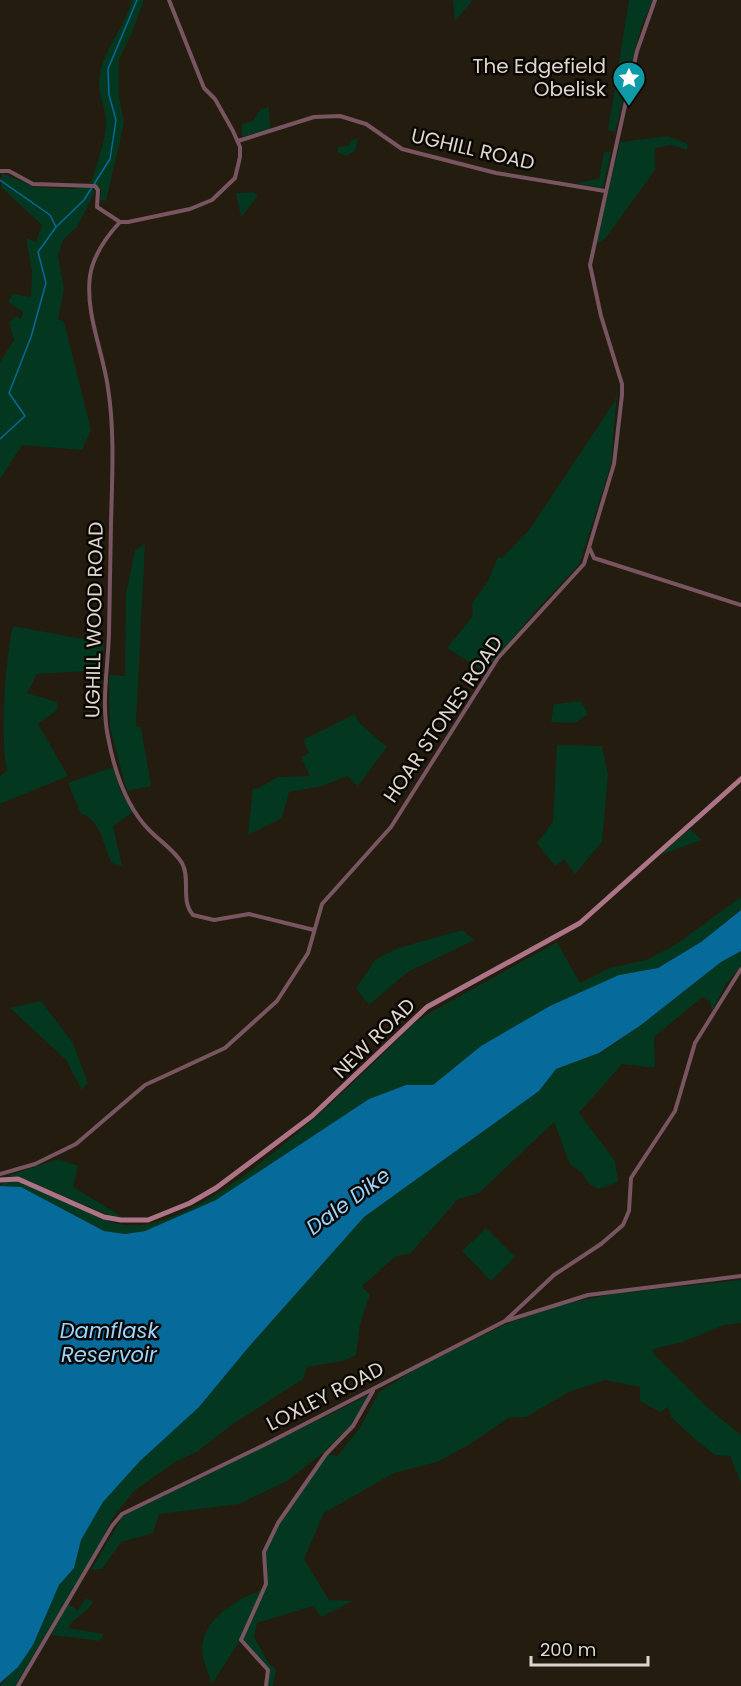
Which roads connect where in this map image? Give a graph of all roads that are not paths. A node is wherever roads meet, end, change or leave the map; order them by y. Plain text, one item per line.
1 (169, 0) edge
2 (655, 0) edge
3 (238, 141) junction
4 (0, 171) edge
5 (605, 191) junction
6 (120, 222) junction
7 (589, 548) junction
8 (594, 558) junction
9 (585, 561) junction
10 (741, 605) edge
11 (741, 779) edge
12 (314, 930) junction
13 (741, 969) edge
14 (0, 1174) edge
15 (0, 1180) edge
16 (741, 1276) edge
17 (505, 1321) junction
18 (373, 1390) junction
19 (18, 1686) edge
20 (266, 1686) edge

1 - 3 street
2 - 5 street, HOAR STONES ROAD
3 - 5 street, UGHILL ROAD
3 - 6 street
4 - 6 street
5 - 7 street, HOAR STONES ROAD
6 - 12 street, UGHILL WOOD ROAD
7 - 8 street
7 - 9 street, HOAR STONES ROAD
8 - 9 street
8 - 10 street
9 - 12 street, HOAR STONES ROAD
11 - 15 street, NEW ROAD
12 - 14 street, HOAR STONES ROAD
13 - 17 street
16 - 17 street, LOXLEY ROAD
17 - 18 street, LOXLEY ROAD
18 - 19 street, LOXLEY ROAD
18 - 20 street

